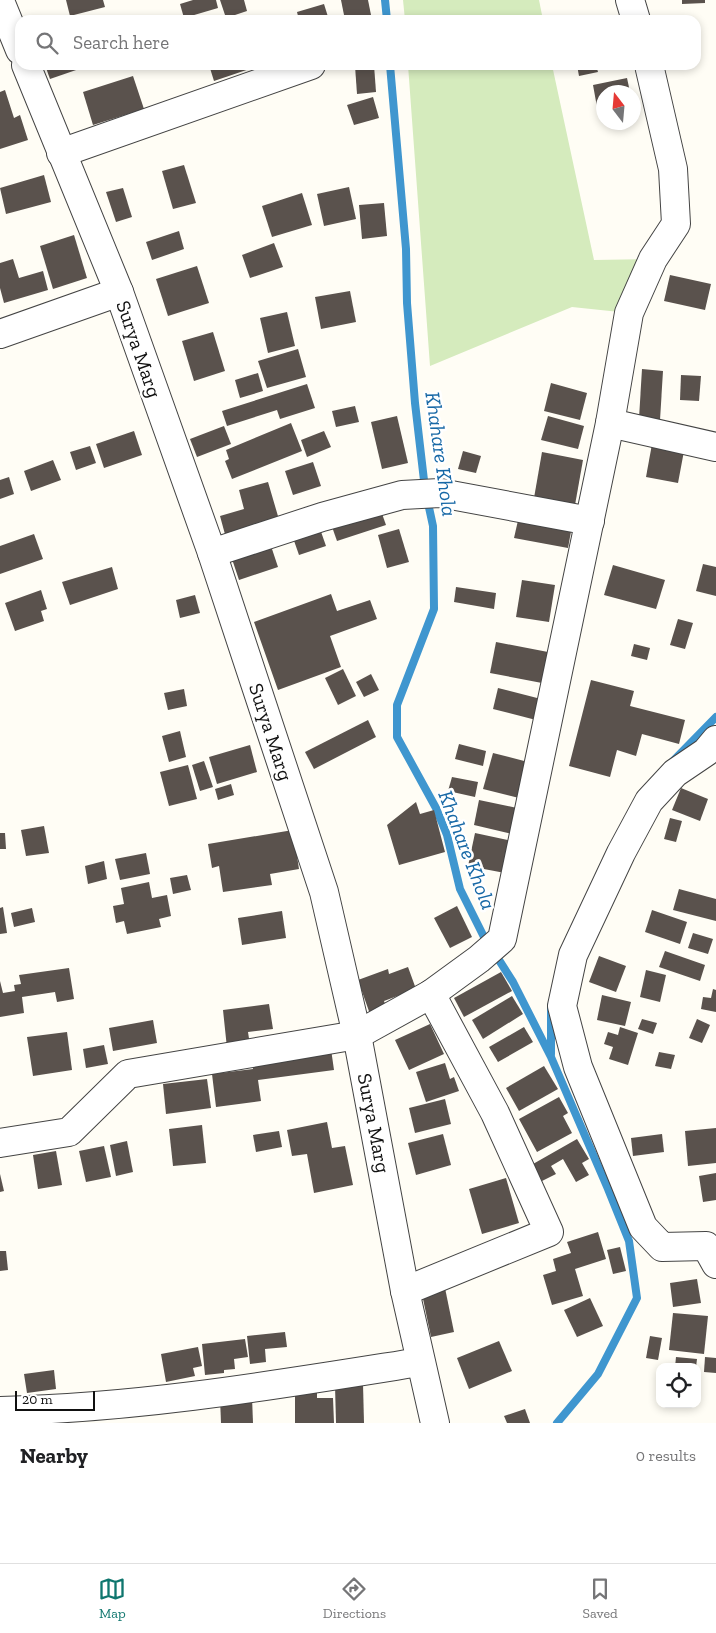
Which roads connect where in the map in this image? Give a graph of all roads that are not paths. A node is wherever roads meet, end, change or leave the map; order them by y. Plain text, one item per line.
1 (630, 0) edge
2 (0, 1) edge
3 (634, 15) edge
4 (15, 38) edge
5 (28, 70) edge
6 (297, 70) edge
7 (650, 70) edge
8 (61, 153) junction
9 (119, 292) junction
10 (0, 334) edge
11 (610, 423) junction
12 (716, 446) edge
13 (590, 521) junction
14 (212, 553) junction
15 (716, 740) edge
16 (431, 994) junction
17 (357, 1035) junction
18 (0, 1142) edge
19 (716, 1264) edge
20 (405, 1290) junction
21 (420, 1362) junction
22 (0, 1410) edge
23 (435, 1423) edge

1 - 3 street
2 - 4 street
5 - 8 street, Surya Marg
6 - 8 street
7 - 11 street
8 - 9 street, Surya Marg
9 - 10 street
9 - 14 street, Surya Marg
11 - 12 street
11 - 13 street
13 - 14 street
13 - 16 street
14 - 17 street, Surya Marg
15 - 19 street
16 - 17 street
16 - 20 street
17 - 18 street
17 - 20 street, Surya Marg
20 - 21 street, Surya Marg
21 - 22 street
21 - 23 street, Surya Marg

